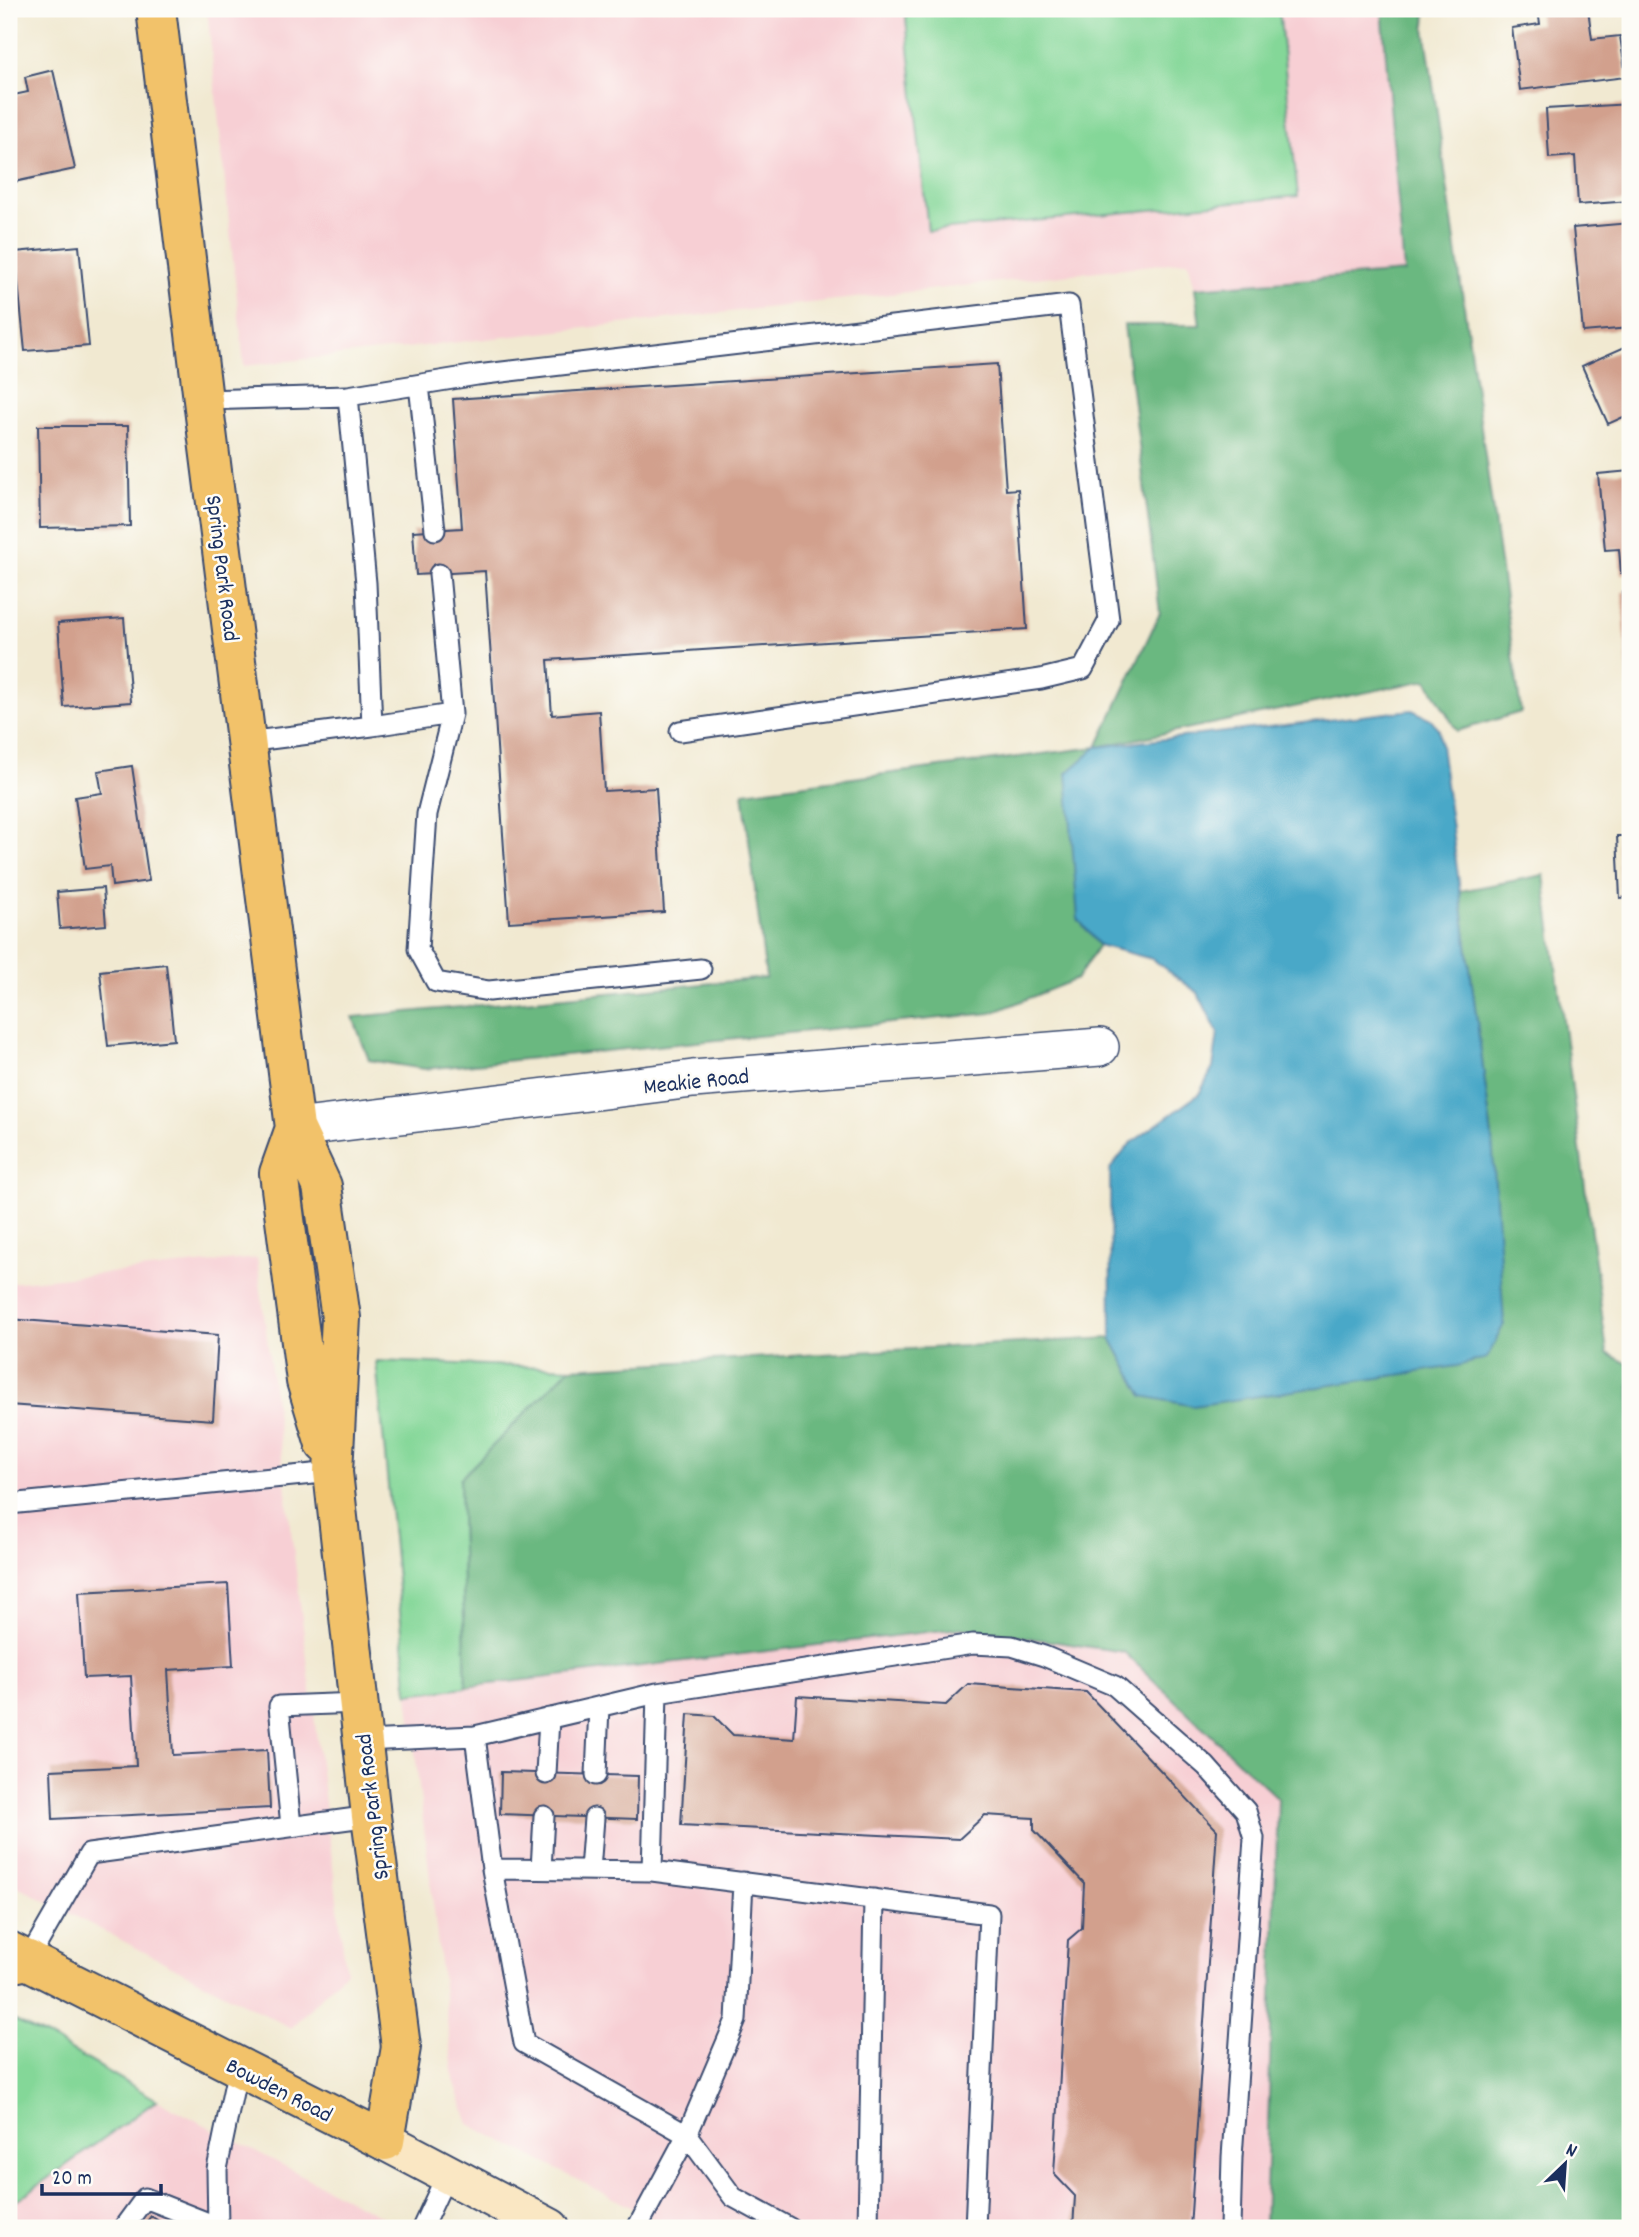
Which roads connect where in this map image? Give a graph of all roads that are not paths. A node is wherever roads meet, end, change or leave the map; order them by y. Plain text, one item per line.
1 (156, 9) edge
2 (419, 385) junction
3 (348, 396) junction
4 (203, 400) junction
5 (435, 530) dead end
6 (439, 574) dead end
7 (452, 714) junction
8 (372, 726) junction
9 (680, 731) dead end
10 (246, 742) junction
11 (701, 969) dead end
12 (1100, 1047) dead end
13 (295, 1128) junction
14 (333, 1472) junction
15 (9, 1504) edge
16 (657, 1693) junction
17 (359, 1703) junction
18 (599, 1707) junction
19 (549, 1718) junction
20 (475, 1736) junction
21 (363, 1741) junction
22 (546, 1774) dead end
23 (596, 1775) dead end
24 (372, 1816) junction
25 (544, 1816) dead end
26 (594, 1818) dead end
27 (291, 1826) junction
28 (492, 1869) junction
29 (541, 1869) junction
30 (590, 1870) junction
31 (652, 1871) junction
32 (743, 1882) junction
33 (874, 1899) junction
34 (15, 1958) edge
35 (238, 2068) junction
36 (687, 2135) junction
37 (385, 2141) junction
38 (447, 2174) junction
39 (123, 2228) edge
40 (219, 2228) edge
41 (422, 2228) edge
42 (550, 2228) edge
43 (637, 2228) edge
44 (790, 2228) edge
45 (869, 2228) edge
46 (975, 2228) edge
47 (1230, 2228) edge

1 - 4 main road, Spring Park Road
2 - 3 lane
2 - 5 lane
2 - 9 lane
3 - 4 lane
3 - 8 lane
4 - 10 main road, Spring Park Road
6 - 7 lane
7 - 8 lane
7 - 11 lane
8 - 10 lane
10 - 13 main road, Spring Park Road
12 - 13 street, Meakie Road
13 - 14 main road, Spring Park Road
14 - 15 lane
14 - 17 main road, Spring Park Road
16 - 18 lane
16 - 31 lane
16 - 47 lane
17 - 21 main road, Spring Park Road
17 - 27 lane
18 - 19 lane
18 - 23 lane
19 - 20 lane
19 - 22 lane
20 - 21 lane
20 - 28 lane
21 - 24 main road, Spring Park Road
24 - 27 lane
24 - 37 main road, Spring Park Road
25 - 29 lane
26 - 30 lane
27 - 34 lane
28 - 29 lane
28 - 36 lane
29 - 30 lane
30 - 31 lane
31 - 32 lane
32 - 33 lane
32 - 36 lane
33 - 45 lane
33 - 46 lane
34 - 35 main road, Bowden Road
35 - 37 main road, Bowden Road
35 - 40 lane
36 - 43 lane
36 - 44 lane
37 - 38 main road, Bowden Road
38 - 41 lane
38 - 42 main road, Bowden Road
39 - 40 lane

